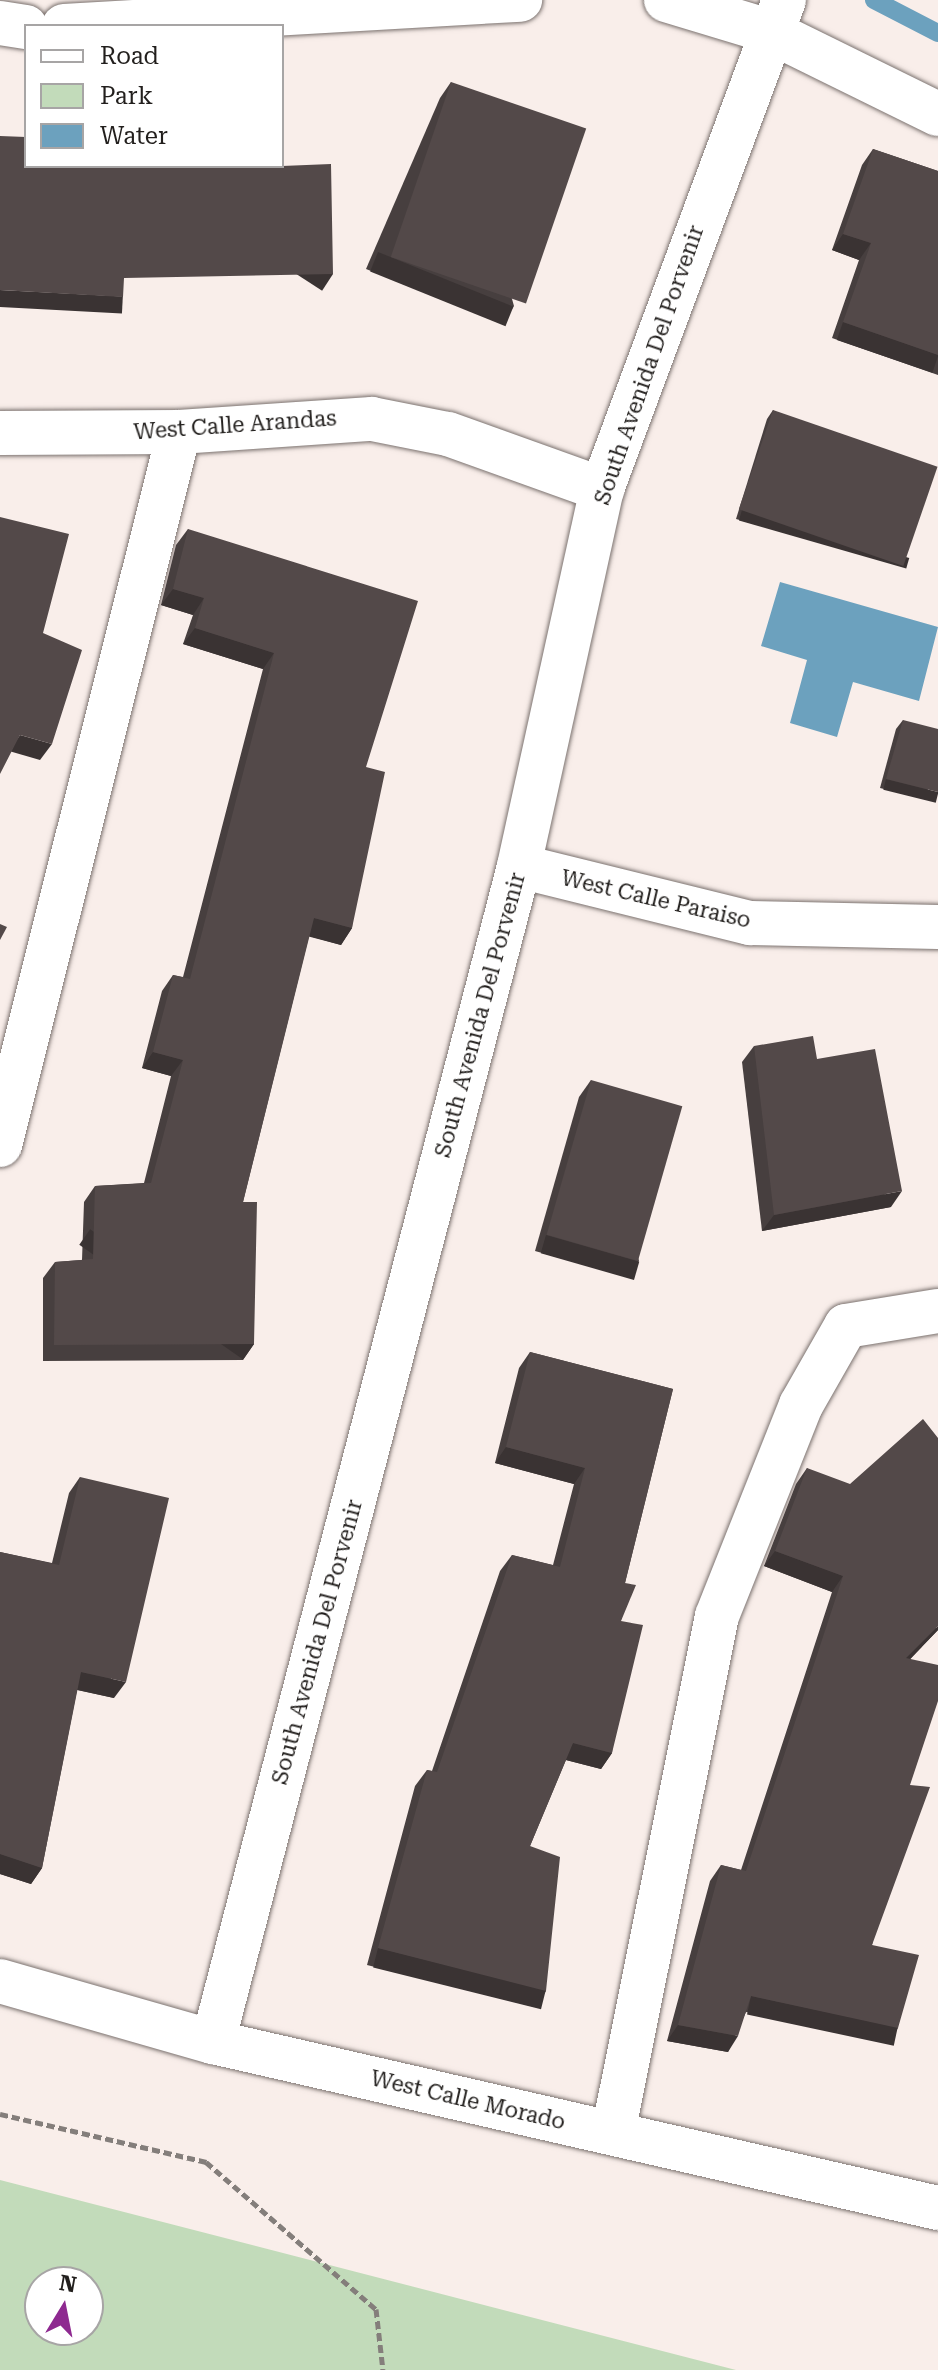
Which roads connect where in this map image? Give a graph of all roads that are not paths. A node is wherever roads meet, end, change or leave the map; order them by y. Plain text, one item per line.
1 (520, 0) edge
2 (666, 0) edge
3 (776, 16) edge
4 (0, 23) edge
5 (99, 24) edge
6 (24, 27) edge
7 (938, 114) edge
8 (179, 432) junction
9 (0, 433) edge
10 (602, 489) junction
11 (519, 866) junction
12 (938, 927) edge
13 (0, 1145) edge
14 (938, 1311) edge
15 (0, 1981) edge
16 (213, 2042) junction
17 (613, 2133) junction
18 (938, 2208) edge

1 - 5 street
2 - 3 street
3 - 7 street
3 - 10 street, South Avenida Del Porvenir
4 - 6 street
8 - 9 street, West Calle Arandas
8 - 10 street, West Calle Arandas
8 - 13 street
10 - 11 street, South Avenida Del Porvenir
11 - 12 street, West Calle Paraiso
11 - 16 street, South Avenida Del Porvenir
14 - 17 street
15 - 16 street, West Calle Morado
16 - 17 street, West Calle Morado
17 - 18 street, West Calle Morado

